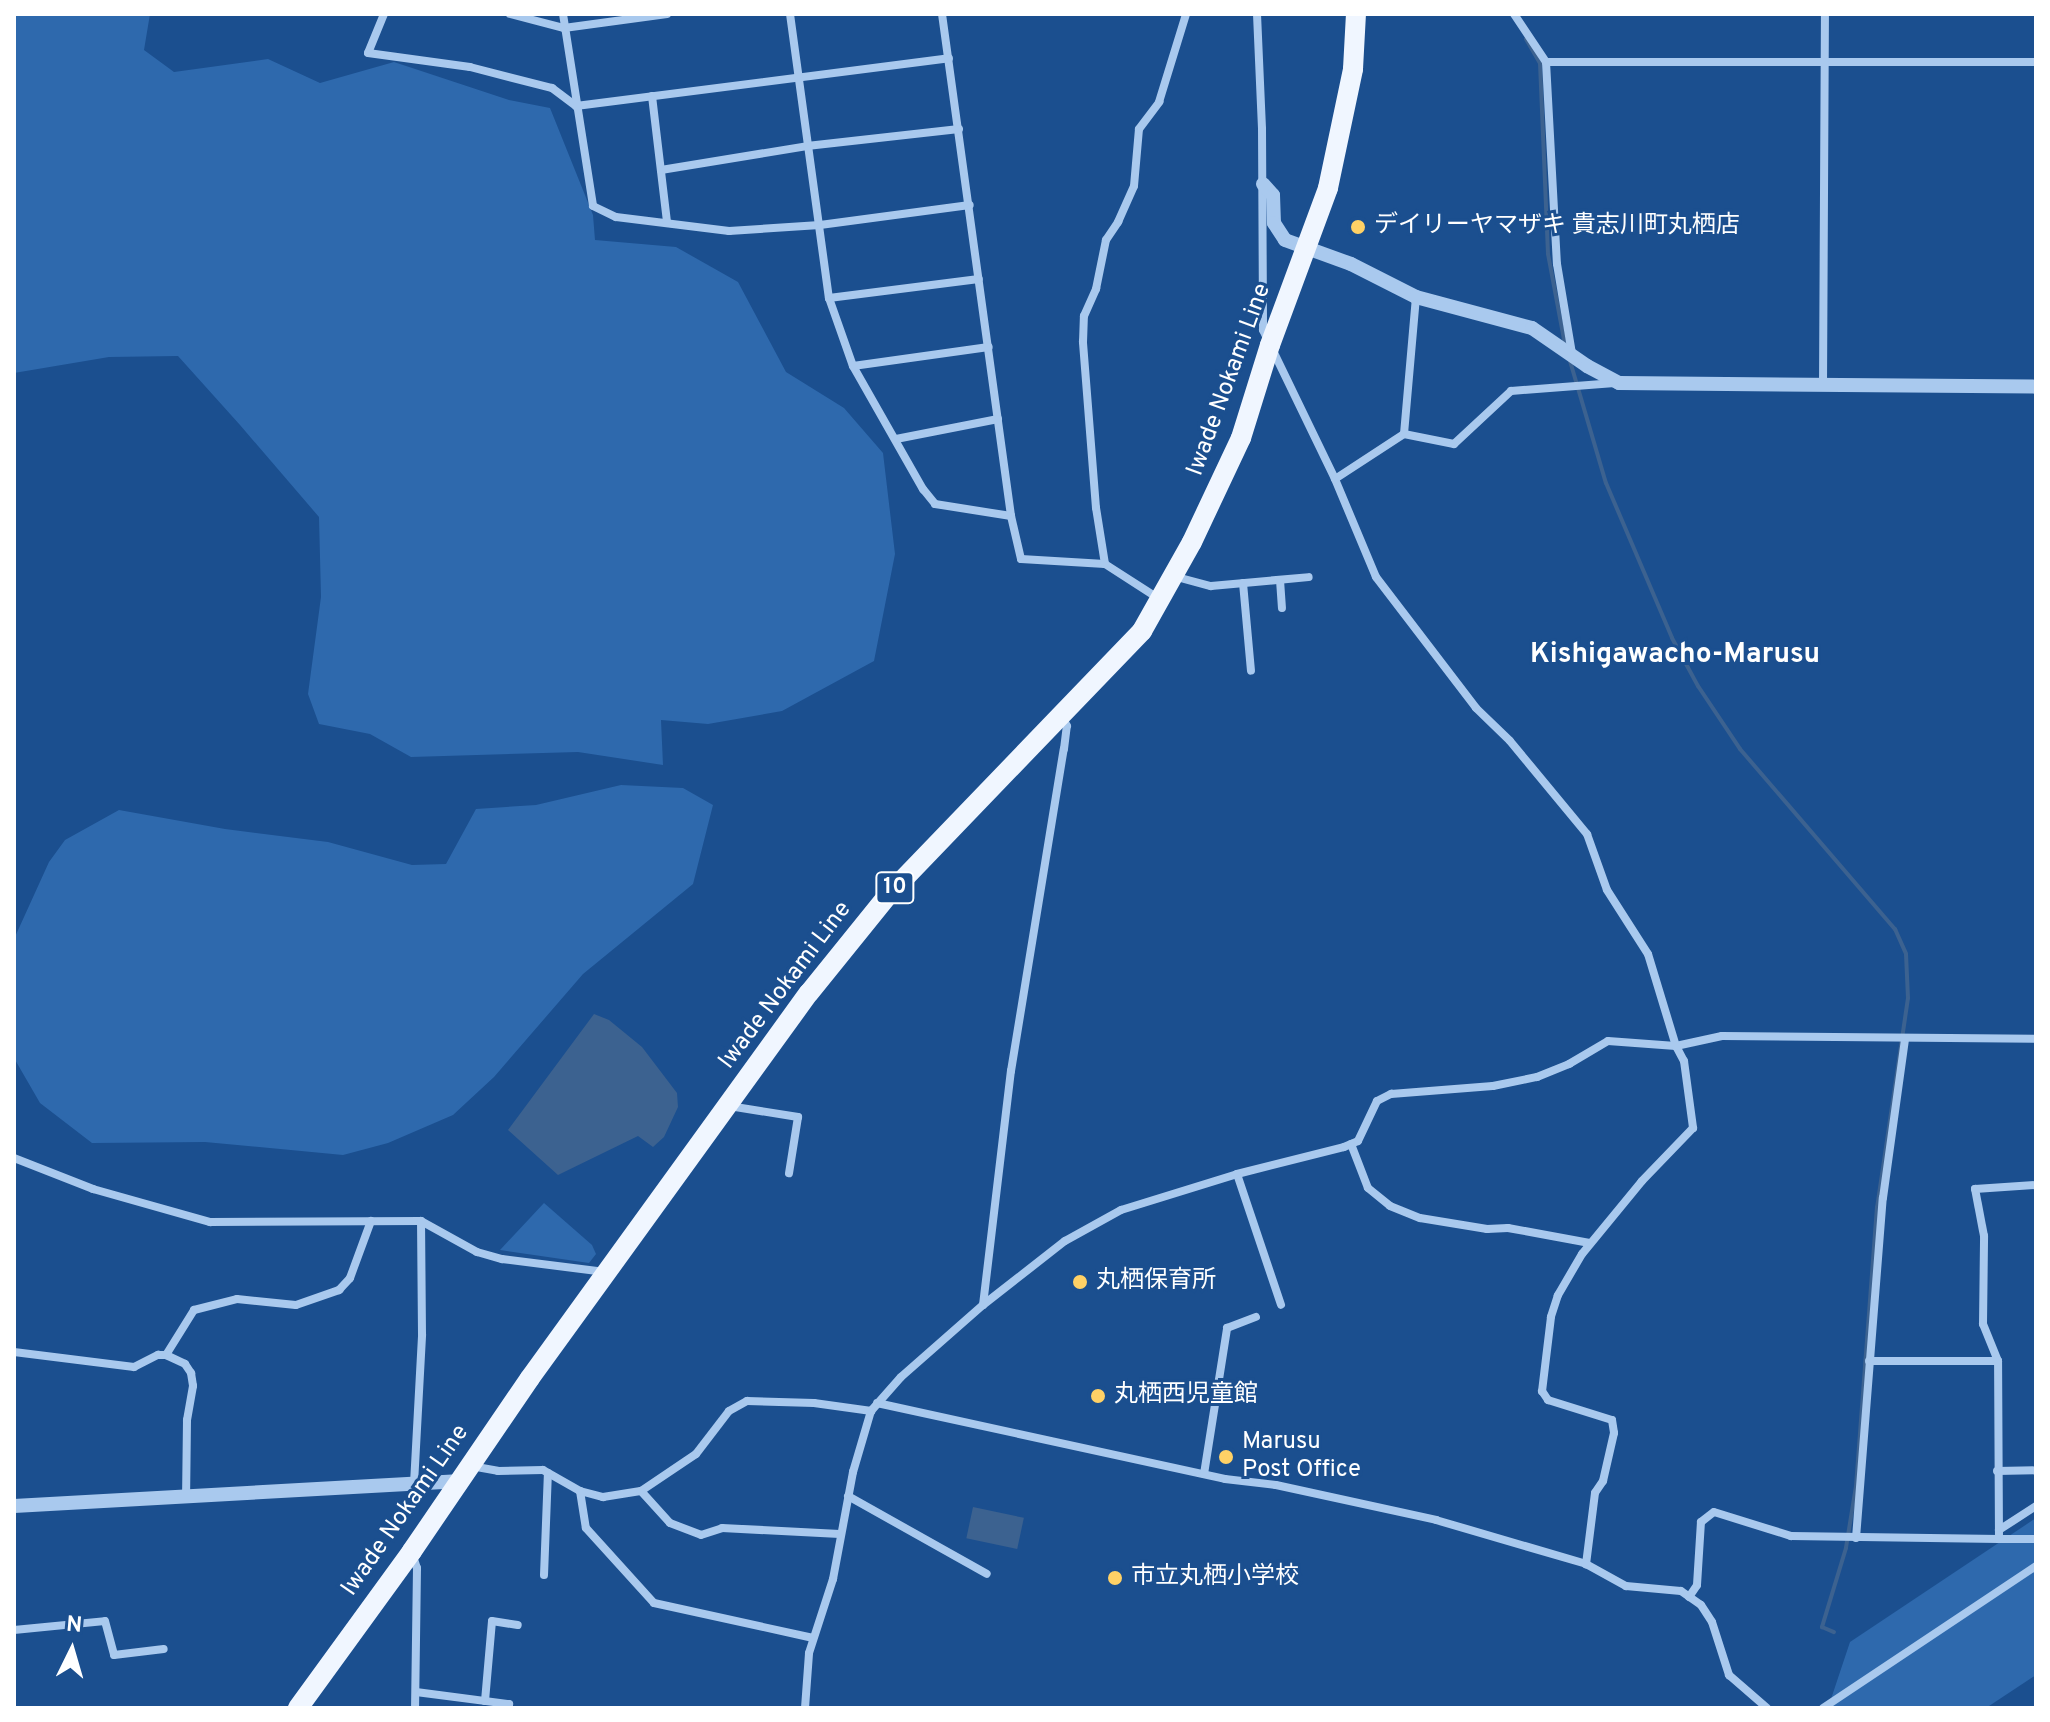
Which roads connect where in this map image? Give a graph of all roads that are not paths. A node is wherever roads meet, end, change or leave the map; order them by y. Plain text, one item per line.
1 (384, 14) edge
2 (510, 14) edge
3 (563, 14) edge
4 (667, 14) edge
5 (790, 14) edge
6 (942, 14) edge
7 (1186, 14) edge
8 (1257, 14) edge
9 (1356, 14) edge
10 (1514, 14) edge
11 (1825, 14) edge
12 (523, 16) edge
13 (640, 16) edge
14 (564, 28) junction
15 (949, 58) junction
16 (1824, 60) junction
17 (1546, 62) junction
18 (2036, 62) edge
19 (798, 76) junction
20 (652, 96) junction
21 (576, 106) junction
22 (959, 129) junction
23 (807, 146) junction
24 (661, 170) junction
25 (1263, 184) junction
26 (970, 205) junction
27 (667, 222) junction
28 (820, 225) junction
29 (1306, 247) junction
30 (979, 279) junction
31 (1416, 297) junction
32 (829, 298) junction
33 (1270, 345) junction
34 (989, 347) junction
35 (1572, 356) junction
36 (853, 366) junction
37 (1619, 383) junction
38 (1823, 386) junction
39 (2036, 387) edge
40 (998, 419) junction
41 (1404, 434) junction
42 (896, 439) junction
43 (1335, 479) junction
44 (1011, 516) junction
45 (1105, 564) junction
46 (1172, 575) junction
47 (1309, 577) dead end
48 (1280, 580) junction
49 (1243, 583) junction
50 (1158, 598) junction
51 (1282, 608) dead end
52 (1251, 671) dead end
53 (1061, 715) junction
54 (1905, 1039) junction
55 (2036, 1039) edge
56 (1676, 1046) junction
57 (728, 1106) junction
58 (1351, 1144) junction
59 (14, 1158) edge
60 (789, 1173) dead end
61 (1237, 1174) junction
62 (2036, 1185) edge
63 (371, 1221) junction
64 (421, 1221) junction
65 (1590, 1243) junction
66 (609, 1272) junction
67 (983, 1305) junction
68 (1281, 1305) dead end
69 (1256, 1317) dead end
70 (14, 1352) edge
71 (166, 1355) junction
72 (1869, 1361) junction
73 (1998, 1361) junction
74 (877, 1403) junction
75 (871, 1411) junction
76 (2036, 1470) edge
77 (1997, 1471) junction
78 (465, 1473) junction
79 (548, 1473) junction
80 (1204, 1474) junction
81 (414, 1484) junction
82 (580, 1491) junction
83 (641, 1491) junction
84 (848, 1496) junction
85 (186, 1497) junction
86 (14, 1506) edge
87 (2036, 1506) edge
88 (840, 1534) junction
89 (1999, 1535) junction
90 (1856, 1538) junction
91 (2036, 1539) edge
92 (412, 1551) junction
93 (1586, 1564) junction
94 (2036, 1566) edge
95 (987, 1574) dead end
96 (544, 1575) dead end
97 (1689, 1597) junction
98 (518, 1625) dead end
99 (14, 1630) edge
100 (813, 1638) junction
101 (164, 1649) dead end
102 (416, 1692) junction
103 (485, 1701) junction
104 (298, 1708) edge
105 (415, 1708) edge
106 (509, 1708) edge
107 (805, 1708) edge
108 (1767, 1708) edge
109 (1823, 1708) edge

1 - 21 street
2 - 12 street
3 - 14 street
4 - 13 street
5 - 19 street
6 - 15 street
7 - 45 street
8 - 25 street
9 - 29 main road, Iwade Nokami Line / 10
10 - 17 street
11 - 16 street
12 - 14 street
13 - 14 street
14 - 21 street
15 - 19 street
15 - 22 street
16 - 17 street
16 - 18 street
16 - 38 street
17 - 35 street
19 - 20 street
19 - 23 street
20 - 21 street
20 - 24 street
21 - 27 street
22 - 23 street
22 - 26 street
23 - 24 street
23 - 28 street
24 - 27 street
25 - 29 street
25 - 33 street
26 - 28 street
26 - 30 street
27 - 28 street
28 - 32 street
29 - 31 street
29 - 33 main road, Iwade Nokami Line / 10
30 - 32 street
30 - 34 street
31 - 35 street
31 - 41 street
32 - 36 street
33 - 43 street
33 - 46 main road, Iwade Nokami Line / 10
34 - 36 street
34 - 40 street
35 - 37 street
36 - 42 street
37 - 38 street
37 - 41 street
38 - 39 street
40 - 42 street
40 - 44 street
41 - 43 street
42 - 44 street
43 - 56 street
44 - 45 street
45 - 50 street
46 - 49 street
46 - 50 main road, Iwade Nokami Line / 10
47 - 48 street
48 - 49 street
48 - 51 street
49 - 52 street
50 - 53 main road, Iwade Nokami Line / 10
53 - 57 main road, Iwade Nokami Line / 10
53 - 67 street
54 - 55 street
54 - 56 street
54 - 72 street
56 - 58 street
56 - 65 street
57 - 60 street
57 - 66 main road, Iwade Nokami Line / 10
58 - 61 street
58 - 65 street
59 - 63 street
61 - 67 street
61 - 68 street
62 - 73 street
63 - 64 street
63 - 71 street
64 - 66 street
64 - 81 street
65 - 93 street
66 - 78 main road, Iwade Nokami Line / 10
67 - 74 street
69 - 80 street
70 - 71 street
71 - 85 street
72 - 73 street
72 - 90 street
73 - 77 street
74 - 75 street
74 - 80 street
75 - 83 street
75 - 84 street
76 - 77 street
77 - 89 street
78 - 79 street
78 - 81 street
78 - 92 main road, Iwade Nokami Line / 10
79 - 82 street
79 - 96 street
80 - 93 street
81 - 85 street
82 - 83 street
82 - 100 street
83 - 88 street
84 - 88 street
84 - 95 street
85 - 86 street
87 - 89 street
88 - 100 street
89 - 90 street
89 - 91 street
90 - 97 street
92 - 102 street
92 - 104 main road, Iwade Nokami Line / 10
93 - 97 street
94 - 109 street
97 - 108 street
98 - 103 street
99 - 101 street
100 - 107 street
102 - 103 street
102 - 105 street
103 - 106 street

